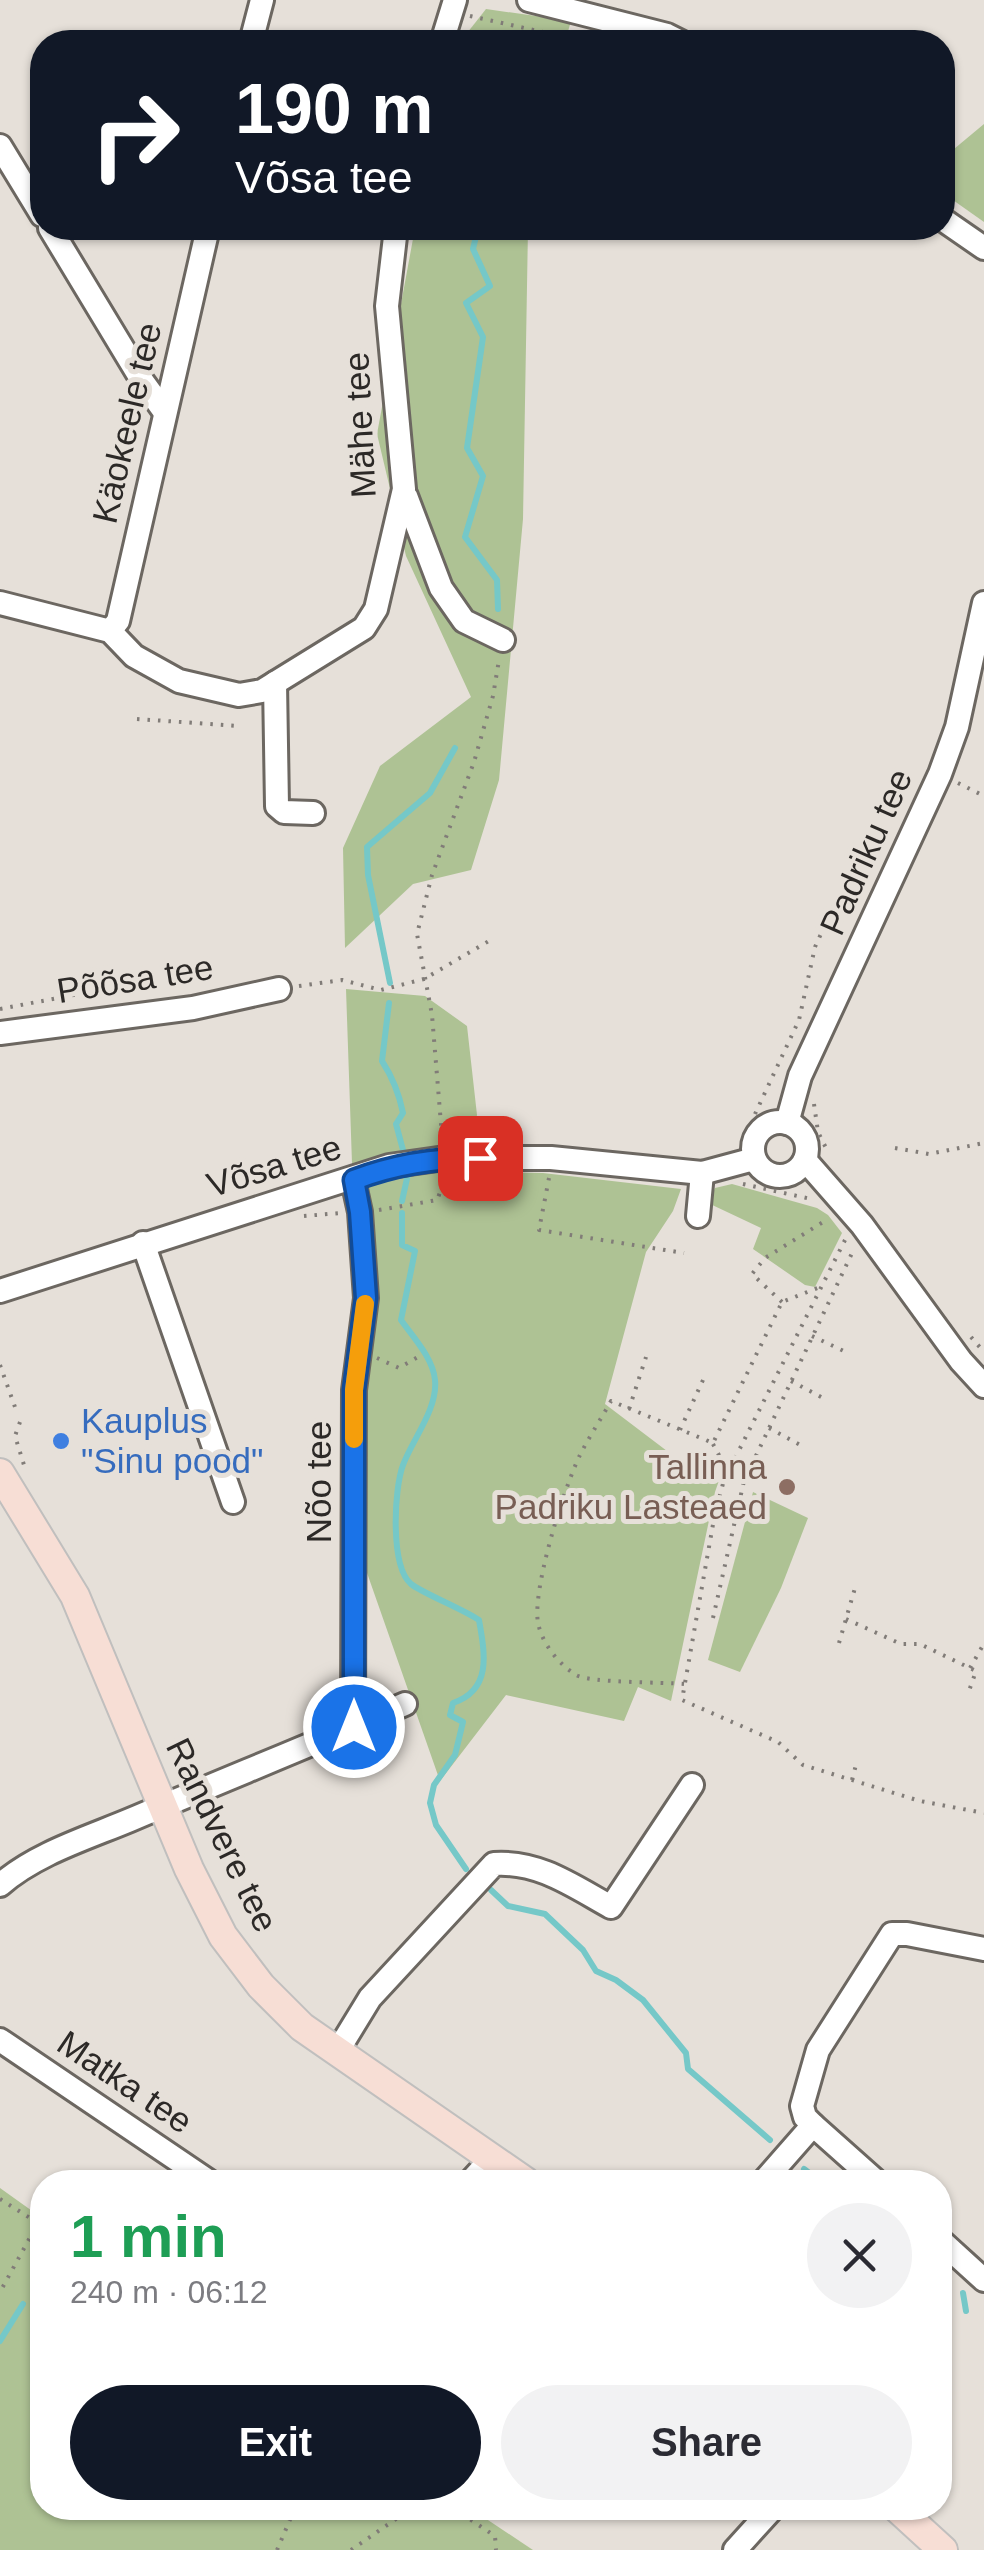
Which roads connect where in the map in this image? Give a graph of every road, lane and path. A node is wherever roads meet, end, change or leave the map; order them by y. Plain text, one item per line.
1 (262, 0) edge
2 (454, 0) edge
3 (530, 0) edge
4 (468, 28) dead end
5 (255, 30) edge
6 (445, 30) edge
7 (533, 30) edge
8 (651, 30) edge
9 (0, 146) edge
10 (30, 195) edge
11 (955, 228) edge
12 (57, 240) edge
13 (205, 240) edge
14 (395, 240) edge
15 (984, 248) edge
16 (164, 411) junction
17 (404, 489) junction
18 (0, 603) edge
19 (984, 603) edge
20 (110, 631) junction
21 (503, 640) joint
22 (275, 683) junction
23 (137, 719) dead end
24 (239, 726) dead end
25 (940, 774) junction
26 (984, 796) edge
27 (313, 813) dead end
28 (835, 903) dead end
29 (494, 938) dead end
30 (424, 979) junction
31 (280, 989) joint
32 (100, 990) dead end
33 (0, 1009) edge
34 (0, 1034) edge
35 (812, 1092) dead end
36 (754, 1114) dead end
37 (787, 1122) junction
38 (984, 1144) edge
39 (895, 1148) dead end
40 (445, 1158) junction
41 (551, 1158) junction
42 (754, 1159) junction
43 (806, 1160) junction
44 (833, 1160) dead end
45 (702, 1173) junction
46 (354, 1180) junction
47 (739, 1182) dead end
48 (818, 1202) dead end
49 (826, 1209) dead end
50 (698, 1216) dead end
51 (860, 1234) junction
52 (143, 1243) junction
53 (684, 1253) dead end
54 (820, 1287) junction
55 (0, 1291) edge
56 (782, 1302) junction
57 (812, 1304) junction
58 (824, 1312) junction
59 (812, 1336) junction
60 (359, 1350) junction
61 (848, 1353) dead end
62 (418, 1357) dead end
63 (646, 1357) dead end
64 (0, 1366) edge
65 (702, 1380) dead end
66 (791, 1381) junction
67 (984, 1386) edge
68 (825, 1399) dead end
69 (15, 1407) dead end
70 (629, 1408) junction
71 (20, 1422) dead end
72 (769, 1428) junction
73 (680, 1430) junction
74 (713, 1443) junction
75 (802, 1446) dead end
76 (728, 1472) junction
77 (14, 1473) edge
78 (744, 1481) junction
79 (233, 1502) dead end
80 (855, 1588) dead end
81 (713, 1618) dead end
82 (846, 1619) junction
83 (839, 1643) dead end
84 (982, 1647) edge
85 (970, 1668) junction
86 (685, 1684) junction
87 (968, 1692) dead end
88 (405, 1704) dead end
89 (354, 1727) junction
90 (857, 1761) dead end
91 (852, 1782) junction
92 (692, 1784) dead end
93 (162, 1806) junction
94 (984, 1813) edge
95 (0, 1885) edge
96 (984, 1949) edge
97 (0, 2040) edge
98 (337, 2052) junction
99 (814, 2125) junction
100 (492, 2158) junction
101 (192, 2170) edge
102 (481, 2170) edge
103 (509, 2170) edge
104 (773, 2170) edge
105 (864, 2170) edge
106 (0, 2198) edge
107 (30, 2218) edge
108 (30, 2242) edge
109 (952, 2251) edge
110 (984, 2280) edge
111 (0, 2292) edge
112 (290, 2520) edge
113 (395, 2520) edge
114 (471, 2520) edge
115 (762, 2520) edge
116 (910, 2520) edge
117 (277, 2550) edge
118 (351, 2550) edge
119 (496, 2550) edge
120 (735, 2550) edge
121 (943, 2550) edge

1 - 5 street
2 - 6 street
3 - 8 street
4 - 7 path
9 - 10 street
11 - 15 street
12 - 16 street
13 - 16 street, Käokeele tee
14 - 17 street, Mähe tee
16 - 20 street, Käokeele tee
17 - 21 street
17 - 22 street, Mähe tee
18 - 20 street, Mähe tee
19 - 25 street, Padriku tee
20 - 22 street, Mähe tee
21 - 30 path
22 - 27 street
23 - 24 path
25 - 26 path
25 - 37 street, Padriku tee
28 - 36 path
29 - 30 path
30 - 31 path
30 - 40 path
31 - 34 street, Põõsa tee
32 - 33 path
35 - 44 path
37 - 42 street
37 - 43 street
38 - 39 path
40 - 41 street, Võsa tee
40 - 46 street, Võsa tee
41 - 45 street, Võsa tee
41 - 53 path
42 - 43 street
42 - 45 street, Võsa tee
43 - 51 street
45 - 50 street
46 - 52 street, Võsa tee
46 - 60 street, Nõo tee
47 - 48 path
49 - 56 path
51 - 54 path
51 - 58 path
51 - 67 street
52 - 55 street, Võsa tee
52 - 79 street
54 - 56 path
54 - 57 path
56 - 74 path
57 - 58 path
57 - 76 path
58 - 59 path
59 - 61 path
59 - 66 path
60 - 62 path
60 - 89 street, Nõo tee
63 - 70 path
64 - 69 path
65 - 73 path
66 - 68 path
66 - 72 path
70 - 73 path
70 - 86 path
71 - 77 path
72 - 75 path
72 - 78 path
73 - 74 path
74 - 76 path
76 - 78 path
76 - 86 path
77 - 93 main road, Randvere tee
78 - 81 path
80 - 82 path
82 - 83 path
82 - 85 path
84 - 85 path
85 - 87 path
86 - 91 path
88 - 89 street
89 - 93 street
90 - 91 path
91 - 94 path
92 - 98 street
93 - 95 street
93 - 98 main road, Randvere tee
96 - 99 street
97 - 101 street, Matka tee
98 - 100 main road, Randvere tee
99 - 104 street
99 - 105 street
100 - 102 street
100 - 103 main road, Randvere tee
106 - 107 path
108 - 111 path
109 - 110 street
112 - 117 path
113 - 118 path
114 - 119 path
115 - 120 street
116 - 121 main road

